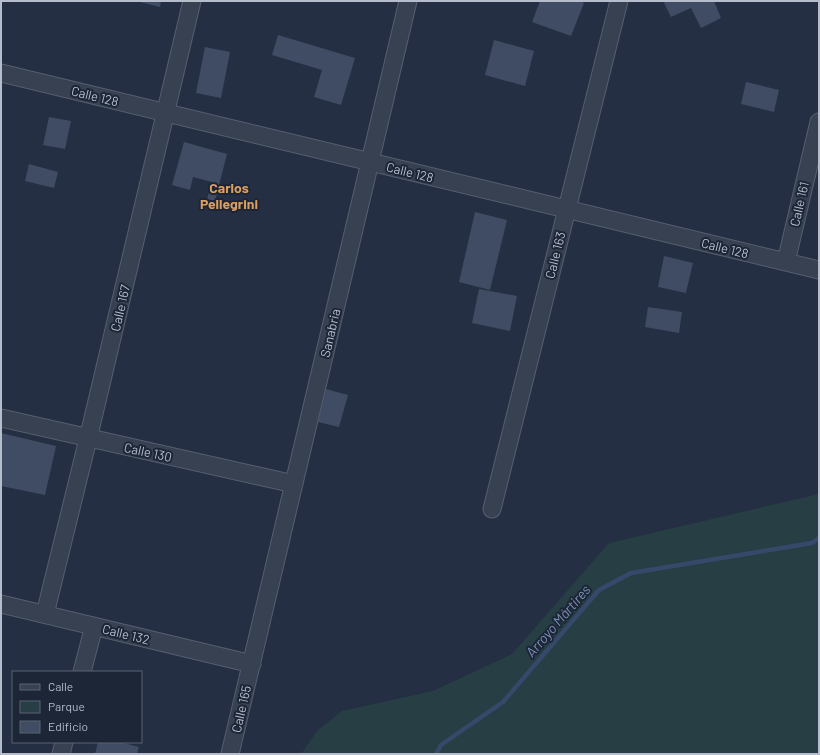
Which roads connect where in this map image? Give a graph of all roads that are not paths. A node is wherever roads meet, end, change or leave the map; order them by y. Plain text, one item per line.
1 (192, 1) edge
2 (408, 1) edge
3 (619, 1) edge
4 (1, 73) edge
5 (166, 113) junction
6 (819, 122) edge
7 (371, 162) junction
8 (566, 209) junction
9 (786, 262) junction
10 (819, 270) edge
11 (1, 418) edge
12 (88, 438) junction
13 (294, 484) junction
14 (492, 510) dead end
15 (1, 604) edge
16 (45, 614) junction
17 (94, 626) junction
18 (252, 664) junction
19 (82, 671) edge
20 (64, 743) edge
21 (61, 754) edge
22 (230, 754) edge

1 - 5 street, Calle 167
2 - 7 street, Sanabria
3 - 8 street, Calle 163
4 - 5 street, Calle 128
5 - 7 street, Calle 128
5 - 12 street, Calle 167
6 - 9 street, Calle 161
7 - 8 street, Calle 128
7 - 13 street, Sanabria
8 - 9 street, Calle 128
8 - 14 street, Calle 163
9 - 10 street, Calle 128
11 - 12 street, Calle 130
12 - 13 street, Calle 130
12 - 16 street, Calle 167
13 - 18 street, Sanabria
15 - 16 street, Calle 132
16 - 17 street, Calle 132
17 - 18 street, Calle 132
17 - 19 street
18 - 22 street, Calle 165
20 - 21 street

